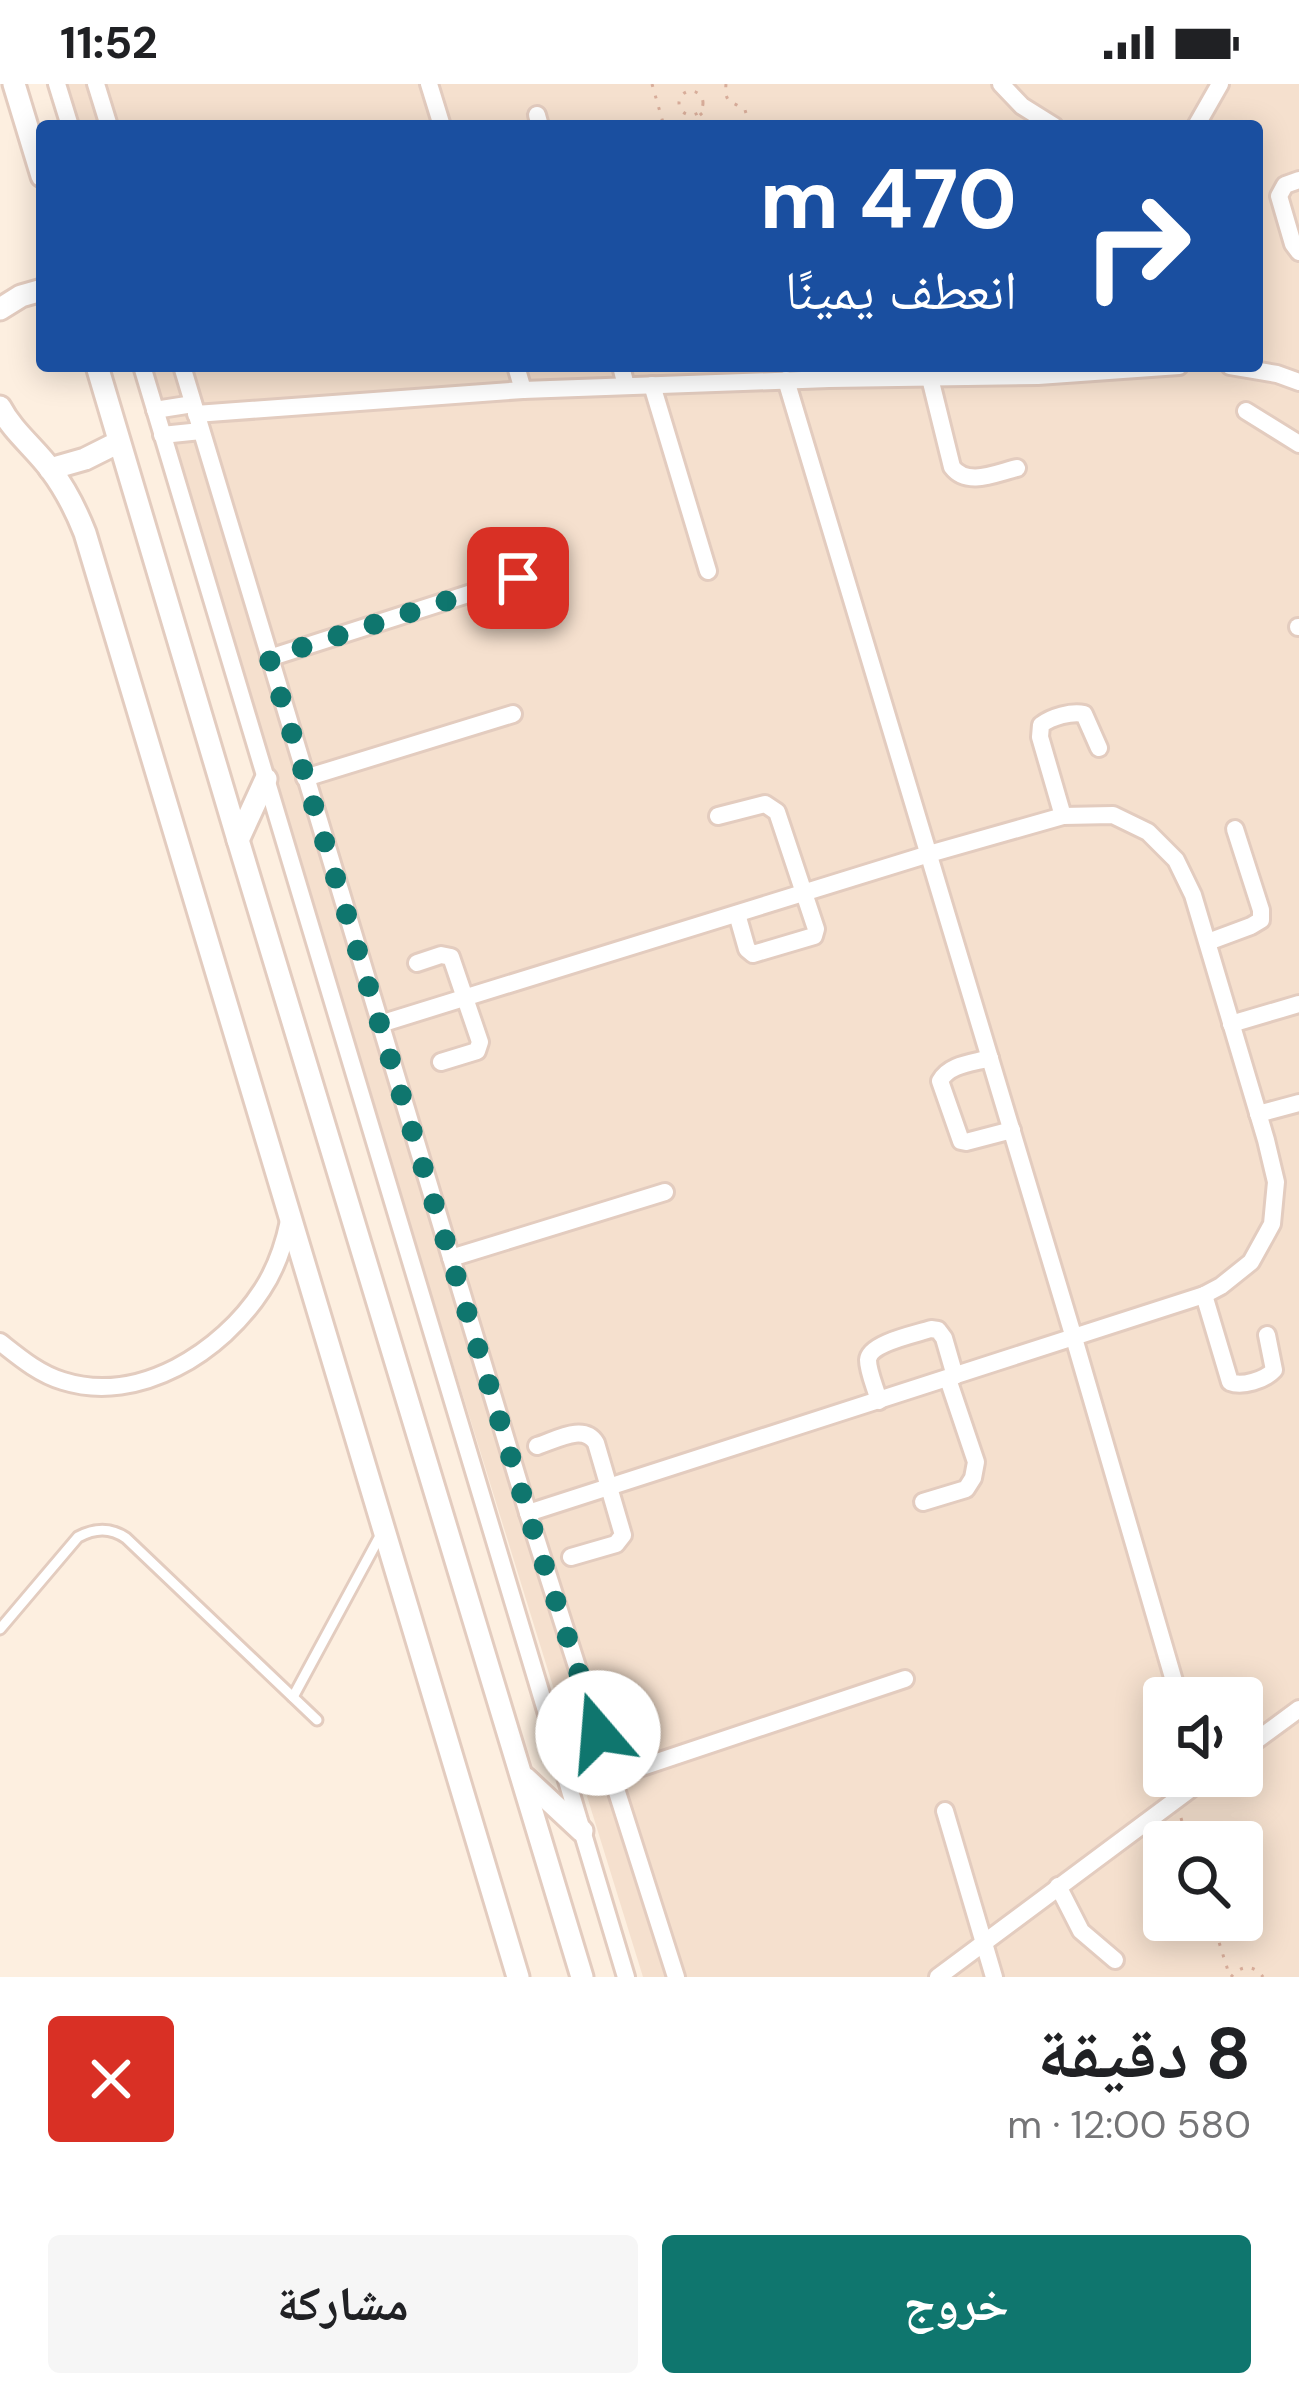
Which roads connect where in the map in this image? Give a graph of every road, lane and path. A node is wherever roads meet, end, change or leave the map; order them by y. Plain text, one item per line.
1 (14, 84) edge
2 (57, 84) edge
3 (96, 84) edge
4 (429, 84) edge
5 (652, 84) edge
6 (683, 84) edge
7 (726, 84) edge
8 (1001, 84) edge
9 (1220, 84) edge
10 (686, 92) junction
11 (699, 112) junction
12 (68, 120) edge
13 (107, 120) edge
14 (440, 120) edge
15 (662, 120) edge
16 (706, 120) edge
17 (748, 120) edge
18 (1044, 120) edge
19 (1199, 120) edge
20 (36, 156) edge
21 (1299, 180) edge
22 (1299, 252) edge
23 (36, 292) edge
24 (0, 309) edge
25 (100, 372) edge
26 (144, 372) edge
27 (184, 372) edge
28 (518, 372) edge
29 (622, 372) edge
30 (952, 372) edge
31 (1263, 372) edge
32 (930, 379) junction
33 (786, 380) junction
34 (1299, 382) edge
35 (652, 385) junction
36 (626, 386) junction
37 (523, 390) junction
38 (0, 407) edge
39 (155, 410) junction
40 (1246, 411) dead end
41 (197, 416) junction
42 (10, 432) edge
43 (163, 435) junction
44 (119, 442) junction
45 (1299, 444) edge
46 (1017, 468) dead end
47 (50, 469) junction
48 (708, 571) dead end
49 (518, 578) dead end
50 (269, 658) junction
51 (513, 714) dead end
52 (1099, 748) dead end
53 (305, 778) junction
54 (266, 779) junction
55 (718, 816) dead end
56 (1063, 816) junction
57 (1235, 829) dead end
58 (238, 840) junction
59 (929, 854) junction
60 (804, 893) junction
61 (737, 914) junction
62 (1208, 942) junction
63 (417, 963) dead end
64 (465, 998) junction
65 (1299, 1004) edge
66 (380, 1024) junction
67 (1232, 1024) junction
68 (990, 1058) junction
69 (441, 1062) dead end
70 (1299, 1103) edge
71 (1258, 1114) junction
72 (1012, 1130) junction
73 (665, 1192) dead end
74 (290, 1220) junction
75 (451, 1258) junction
76 (1204, 1295) junction
77 (1267, 1335) dead end
78 (1075, 1338) junction
79 (0, 1342) edge
80 (952, 1378) junction
81 (879, 1401) junction
82 (537, 1446) dead end
83 (610, 1487) junction
84 (922, 1502) dead end
85 (528, 1514) junction
86 (382, 1531) junction
87 (571, 1557) dead end
88 (0, 1630) edge
89 (1173, 1677) edge
90 (905, 1679) dead end
91 (293, 1697) junction
92 (1299, 1709) edge
93 (317, 1720) dead end
94 (1263, 1736) edge
95 (524, 1777) junction
96 (612, 1778) junction
97 (1178, 1797) edge
98 (1175, 1799) junction
99 (945, 1811) dead end
100 (1182, 1821) edge
101 (582, 1831) junction
102 (1058, 1886) junction
103 (1219, 1941) edge
104 (984, 1942) junction
105 (1115, 1960) dead end
106 (518, 1977) edge
107 (582, 1977) edge
108 (626, 1977) edge
109 (676, 1977) edge
110 (938, 1977) edge
111 (994, 1977) edge
112 (1230, 1977) edge
113 (1263, 1977) edge

1 - 20 street
2 - 12 street
3 - 13 street
4 - 14 street
5 - 15 path
6 - 10 path
7 - 17 path
8 - 18 street
9 - 19 street
10 - 11 path
10 - 11 path
11 - 16 path
21 - 22 street
23 - 24 street
25 - 44 street
26 - 39 street
27 - 41 street
28 - 37 street
29 - 36 street
30 - 32 street
31 - 34 street
32 - 33 street
32 - 46 street
33 - 35 street
33 - 59 street
35 - 36 street
35 - 48 street
36 - 37 street
37 - 41 street
38 - 42 street
39 - 41 street
39 - 43 street
40 - 45 street
41 - 43 street
41 - 50 street
42 - 47 street
43 - 54 street
44 - 47 street
44 - 58 street
47 - 74 street
49 - 50 street
50 - 53 street
51 - 53 street
52 - 56 street
53 - 66 street
54 - 58 street
54 - 101 street
55 - 60 street
56 - 59 street
56 - 62 street
57 - 62 street
58 - 95 street
59 - 60 street
59 - 68 street
60 - 61 street
60 - 61 street
61 - 64 street
62 - 67 street
63 - 64 street
64 - 66 street
64 - 69 street
65 - 67 street
66 - 75 street
67 - 71 street
68 - 72 street
68 - 72 street
70 - 71 street
71 - 76 street
72 - 78 street
73 - 75 street
74 - 79 street
74 - 86 street
75 - 85 street
76 - 77 street
76 - 78 street
78 - 80 street
78 - 89 street
80 - 81 street
80 - 81 street
80 - 84 street
81 - 83 street
82 - 83 street
83 - 85 street
83 - 87 street
85 - 96 street
86 - 91 lane
86 - 106 street
88 - 91 lane
90 - 96 street
91 - 93 lane
92 - 94 street
95 - 101 street
95 - 107 street
96 - 109 street
97 - 98 street
98 - 100 path
98 - 102 street
99 - 104 street
101 - 108 street
102 - 104 street
102 - 105 street
103 - 112 path
104 - 110 street
104 - 111 street
112 - 113 path

